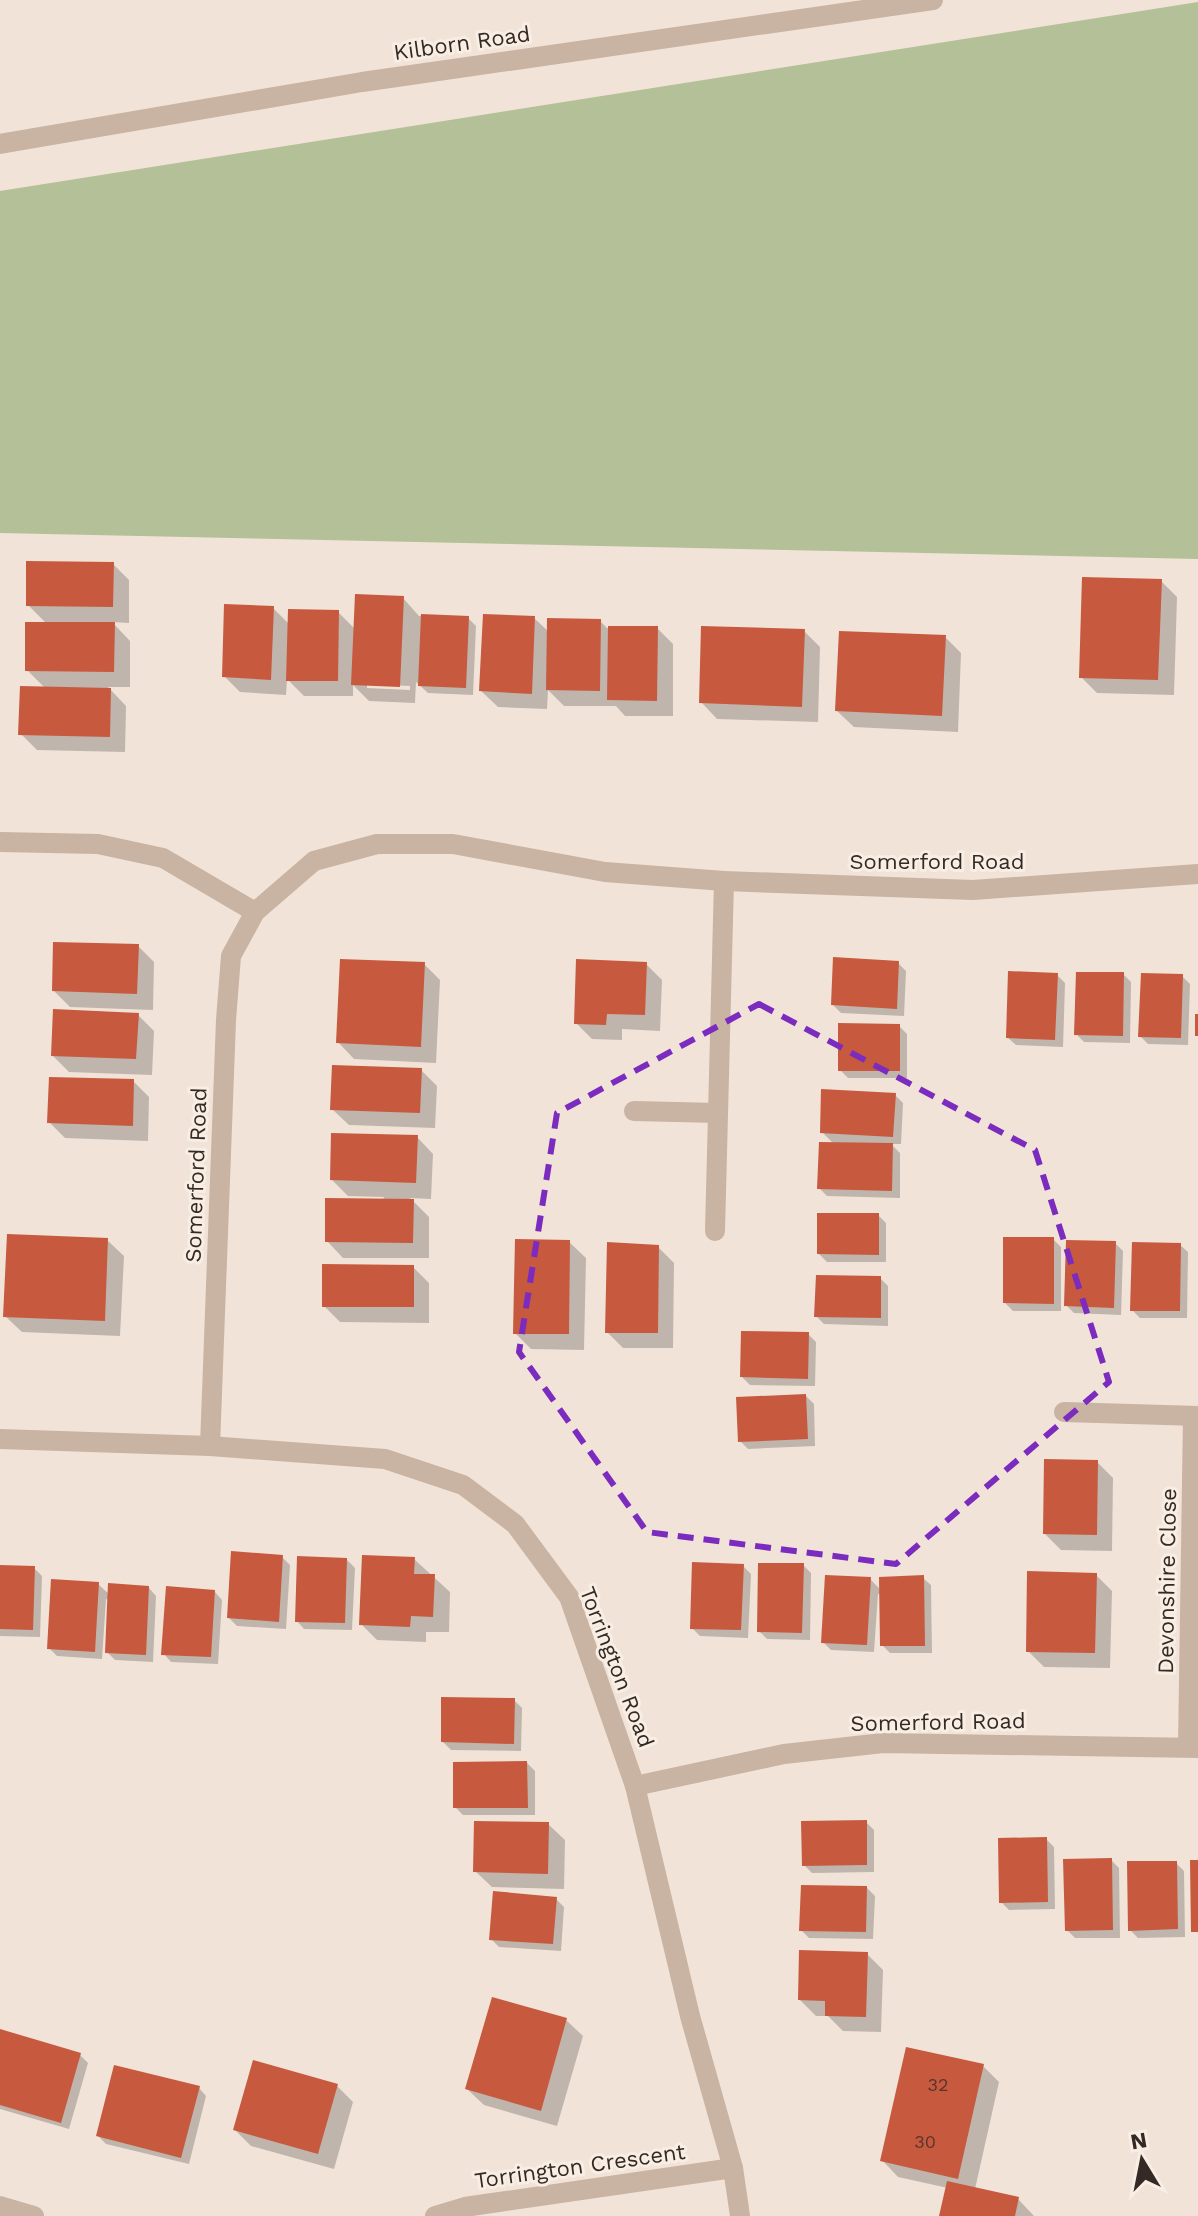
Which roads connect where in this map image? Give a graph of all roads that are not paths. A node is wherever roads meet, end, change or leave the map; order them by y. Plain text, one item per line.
1 (933, 0) edge
2 (0, 144) edge
3 (0, 842) edge
4 (1198, 874) edge
5 (724, 881) junction
6 (255, 912) junction
7 (634, 1111) dead end
8 (718, 1113) junction
9 (715, 1231) dead end
10 (1064, 1412) dead end
11 (1196, 1416) edge
12 (0, 1439) edge
13 (210, 1446) junction
14 (1193, 1747) edge
15 (635, 1786) junction
16 (733, 2168) junction
17 (0, 2206) edge
18 (34, 2216) edge
19 (435, 2216) edge
20 (740, 2216) edge

1 - 2 street, Kilborn Road
3 - 6 street
4 - 5 street, Somerford Road
5 - 6 street, Somerford Road
5 - 8 street
6 - 13 street, Somerford Road
7 - 8 street
8 - 9 street
10 - 11 street, Devonshire Close
11 - 14 street, Devonshire Close
12 - 13 street, Torrington Road
13 - 15 street, Torrington Road
14 - 15 street, Somerford Road
15 - 16 street, Torrington Road
16 - 19 street, Torrington Crescent
16 - 20 street, Torrington Road
17 - 18 street

